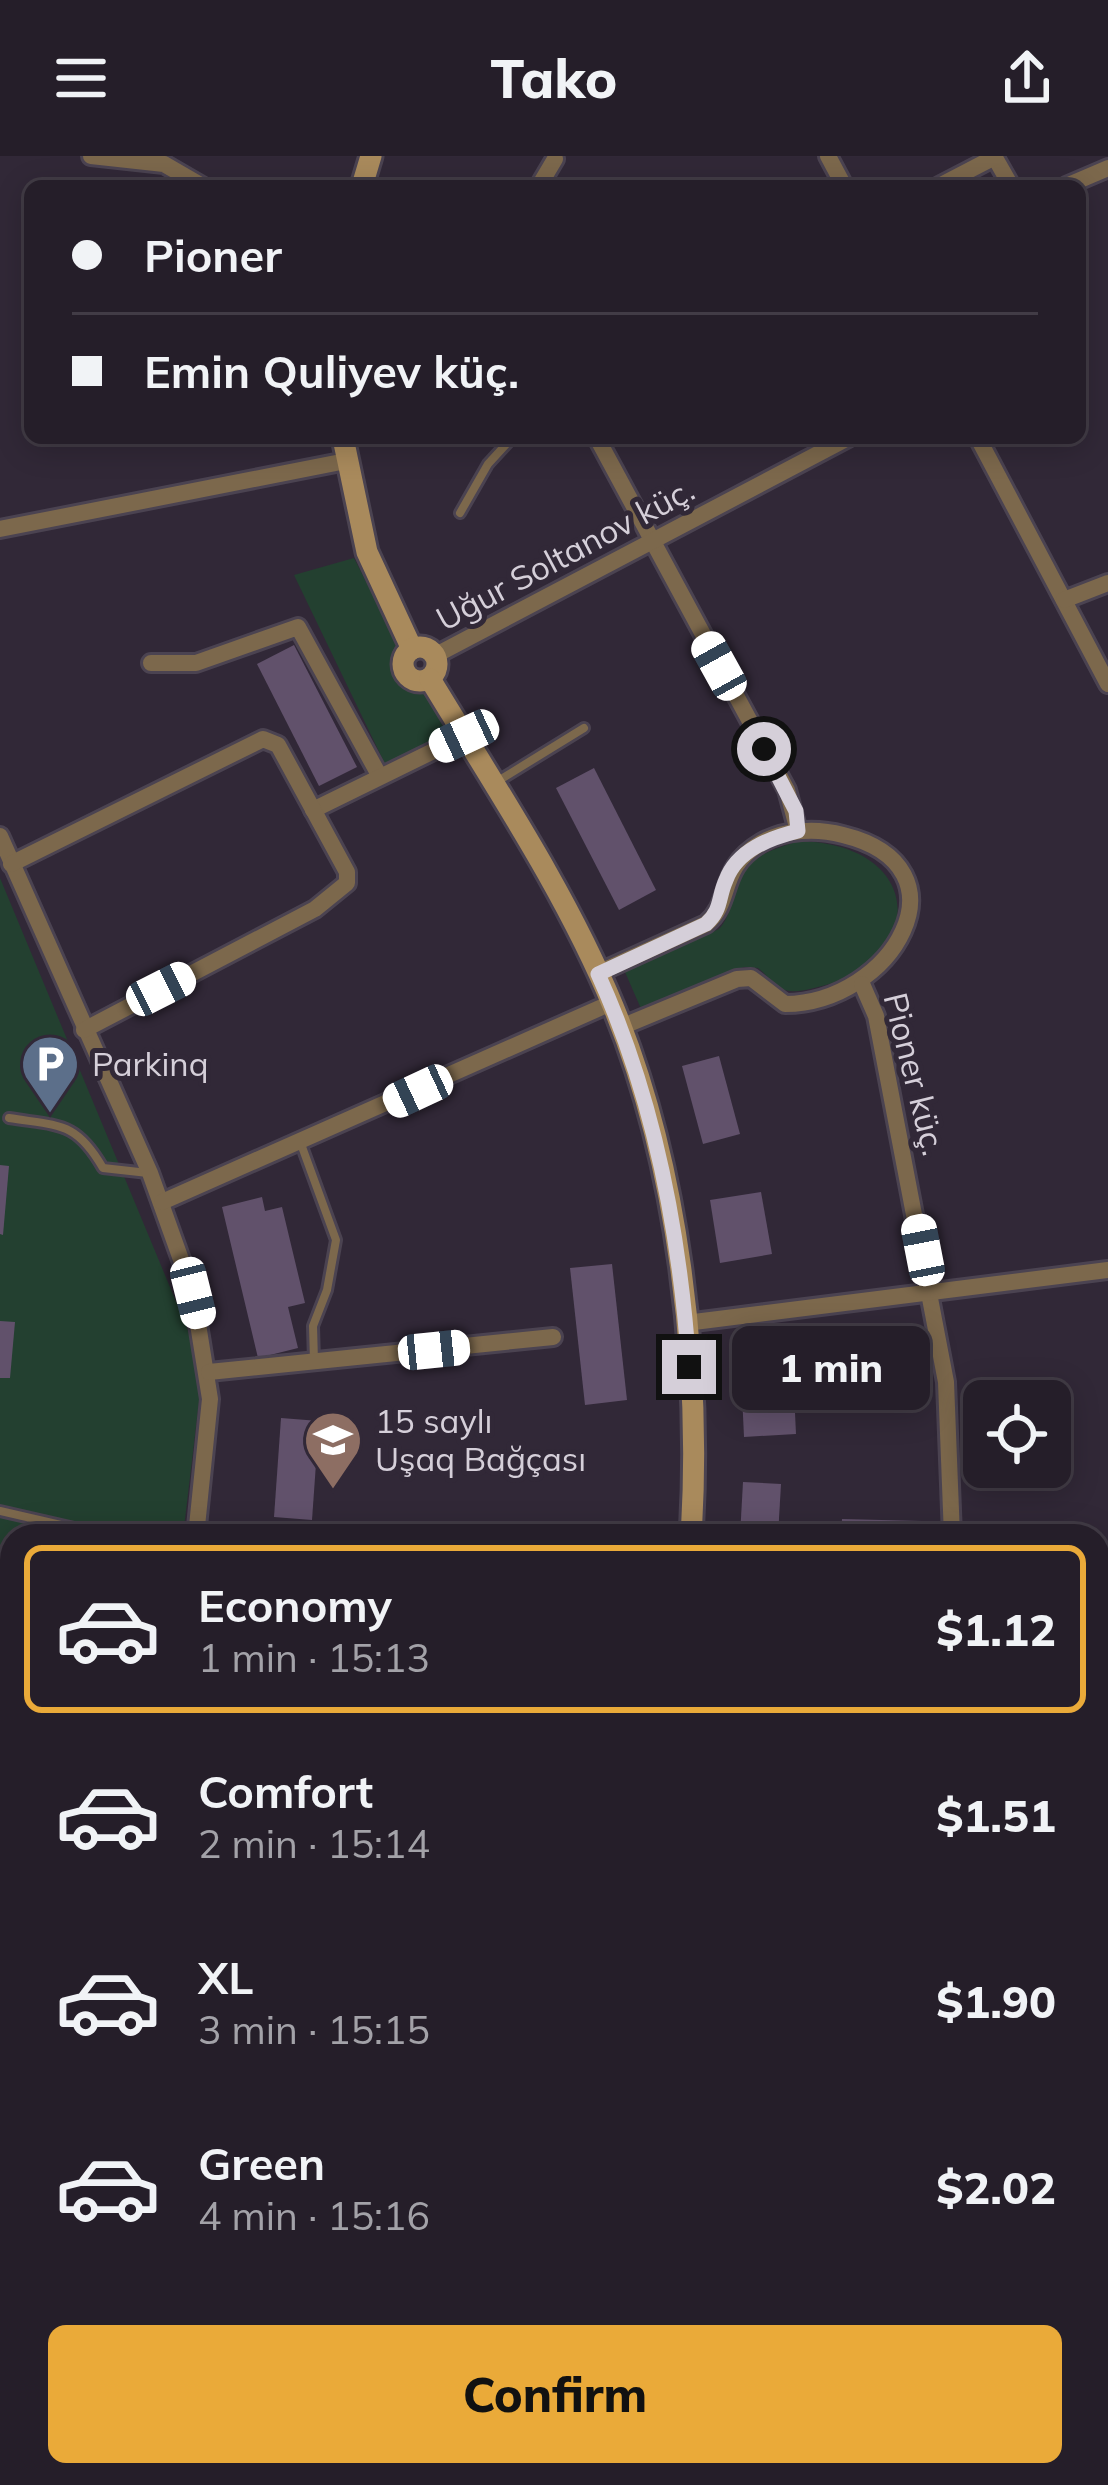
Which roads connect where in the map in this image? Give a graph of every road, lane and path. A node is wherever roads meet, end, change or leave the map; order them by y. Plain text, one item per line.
1 (91, 156) edge
2 (994, 157) edge
3 (554, 159) dead end
4 (1108, 168) edge
5 (192, 180) edge
6 (542, 180) edge
7 (950, 180) edge
8 (1080, 180) edge
9 (506, 444) edge
10 (600, 444) edge
11 (837, 444) edge
12 (981, 444) edge
13 (345, 450) edge
14 (460, 513) dead end
15 (0, 529) edge
16 (652, 543) junction
17 (1108, 583) edge
18 (1064, 600) junction
19 (412, 649) junction
20 (436, 655) junction
21 (151, 663) dead end
22 (430, 679) junction
23 (1108, 684) edge
24 (584, 728) dead end
25 (464, 736) junction
26 (379, 775) junction
27 (492, 785) junction
28 (313, 810) junction
29 (798, 831) junction
30 (0, 836) edge
31 (11, 864) junction
32 (598, 974) junction
33 (862, 984) junction
34 (611, 1003) junction
35 (621, 1027) junction
36 (84, 1030) junction
37 (9, 1118) dead end
38 (301, 1144) junction
39 (149, 1173) junction
40 (162, 1202) junction
41 (1108, 1270) edge
42 (931, 1291) junction
43 (686, 1323) junction
44 (553, 1337) dead end
45 (314, 1363) junction
46 (208, 1372) junction
47 (0, 1511) edge
48 (57, 1524) edge
49 (198, 1524) edge
50 (691, 1524) edge
51 (952, 1524) edge

1 - 5 street
2 - 7 street
3 - 6 street
4 - 8 street
9 - 14 lane
10 - 16 street
11 - 16 street, Uğur Soltanov küç.
12 - 18 street
13 - 15 street
13 - 19 street
16 - 20 street, Uğur Soltanov küç.
16 - 29 street
17 - 18 street
18 - 23 street
19 - 20 street
19 - 22 street
20 - 22 street
21 - 26 street
22 - 25 street
24 - 27 lane
25 - 26 street
25 - 27 street
26 - 28 street
27 - 32 street
28 - 31 street
28 - 36 street
29 - 32 street
29 - 33 street
30 - 31 street
31 - 36 street
32 - 34 street
33 - 35 street
33 - 42 street, Pioner küç.
34 - 35 street
34 - 38 street
35 - 43 street
36 - 39 street
37 - 39 lane
38 - 40 street
38 - 45 lane
39 - 40 street
40 - 46 street
41 - 42 street
42 - 43 street
42 - 51 street, Pioner küç.
43 - 50 street
44 - 45 street
45 - 46 street
46 - 49 street
47 - 48 lane

